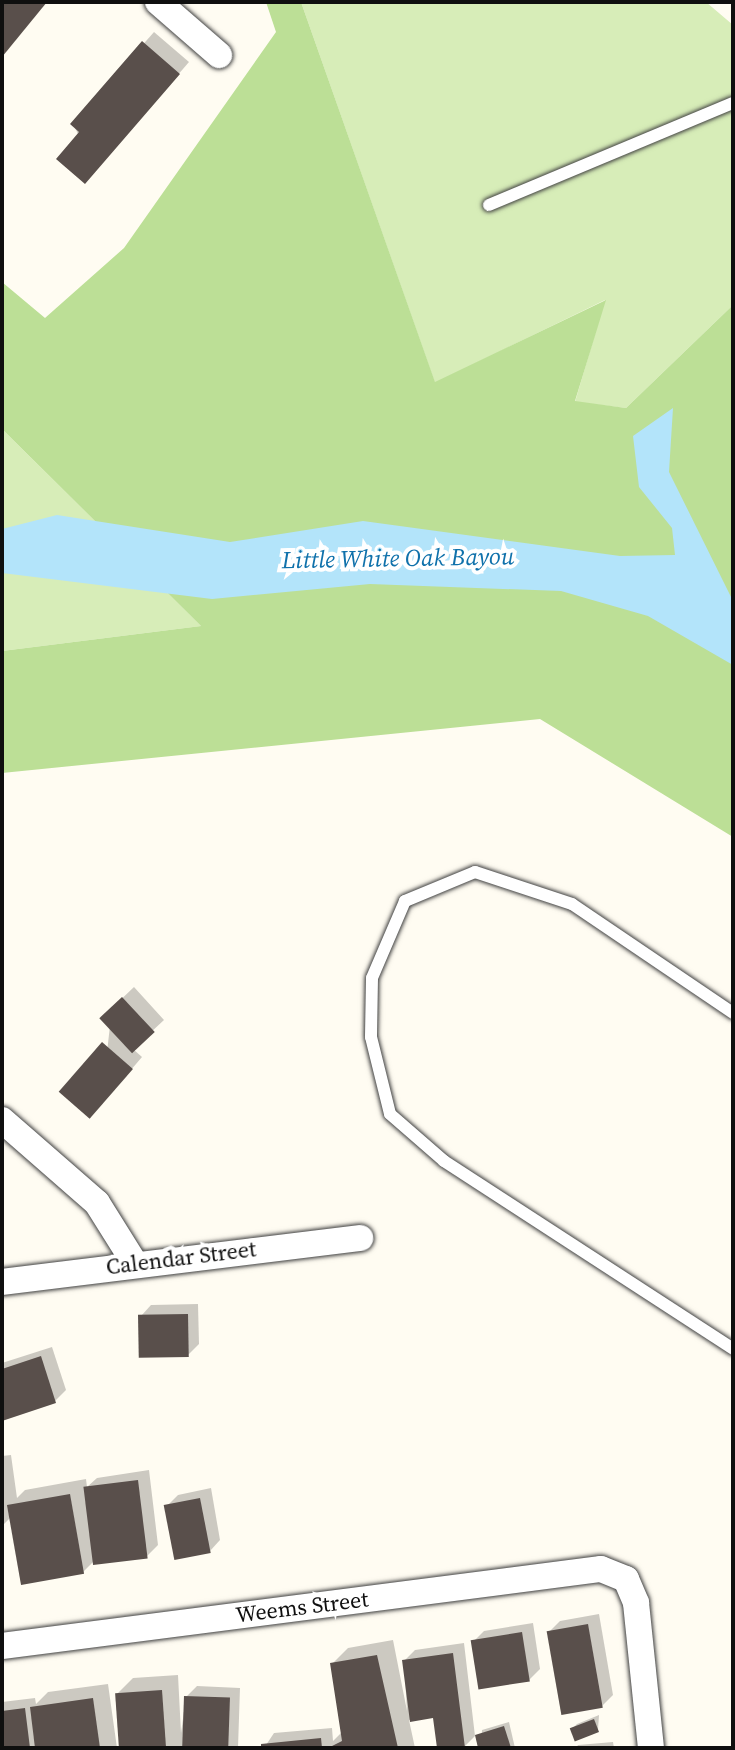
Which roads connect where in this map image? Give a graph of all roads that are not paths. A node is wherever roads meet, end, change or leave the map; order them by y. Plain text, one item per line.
1 (158, 2) edge
2 (219, 55) dead end
3 (733, 103) edge
4 (489, 205) dead end
5 (733, 1013) edge
6 (2, 1120) edge
7 (360, 1238) dead end
8 (134, 1262) junction
9 (2, 1282) edge
10 (733, 1349) edge
11 (2, 1646) edge
12 (651, 1748) edge

1 - 2 street
3 - 4 lane
5 - 10 lane
6 - 8 street
7 - 8 street, Calendar Street
8 - 9 street, Calendar Street
11 - 12 street, Weems Street

